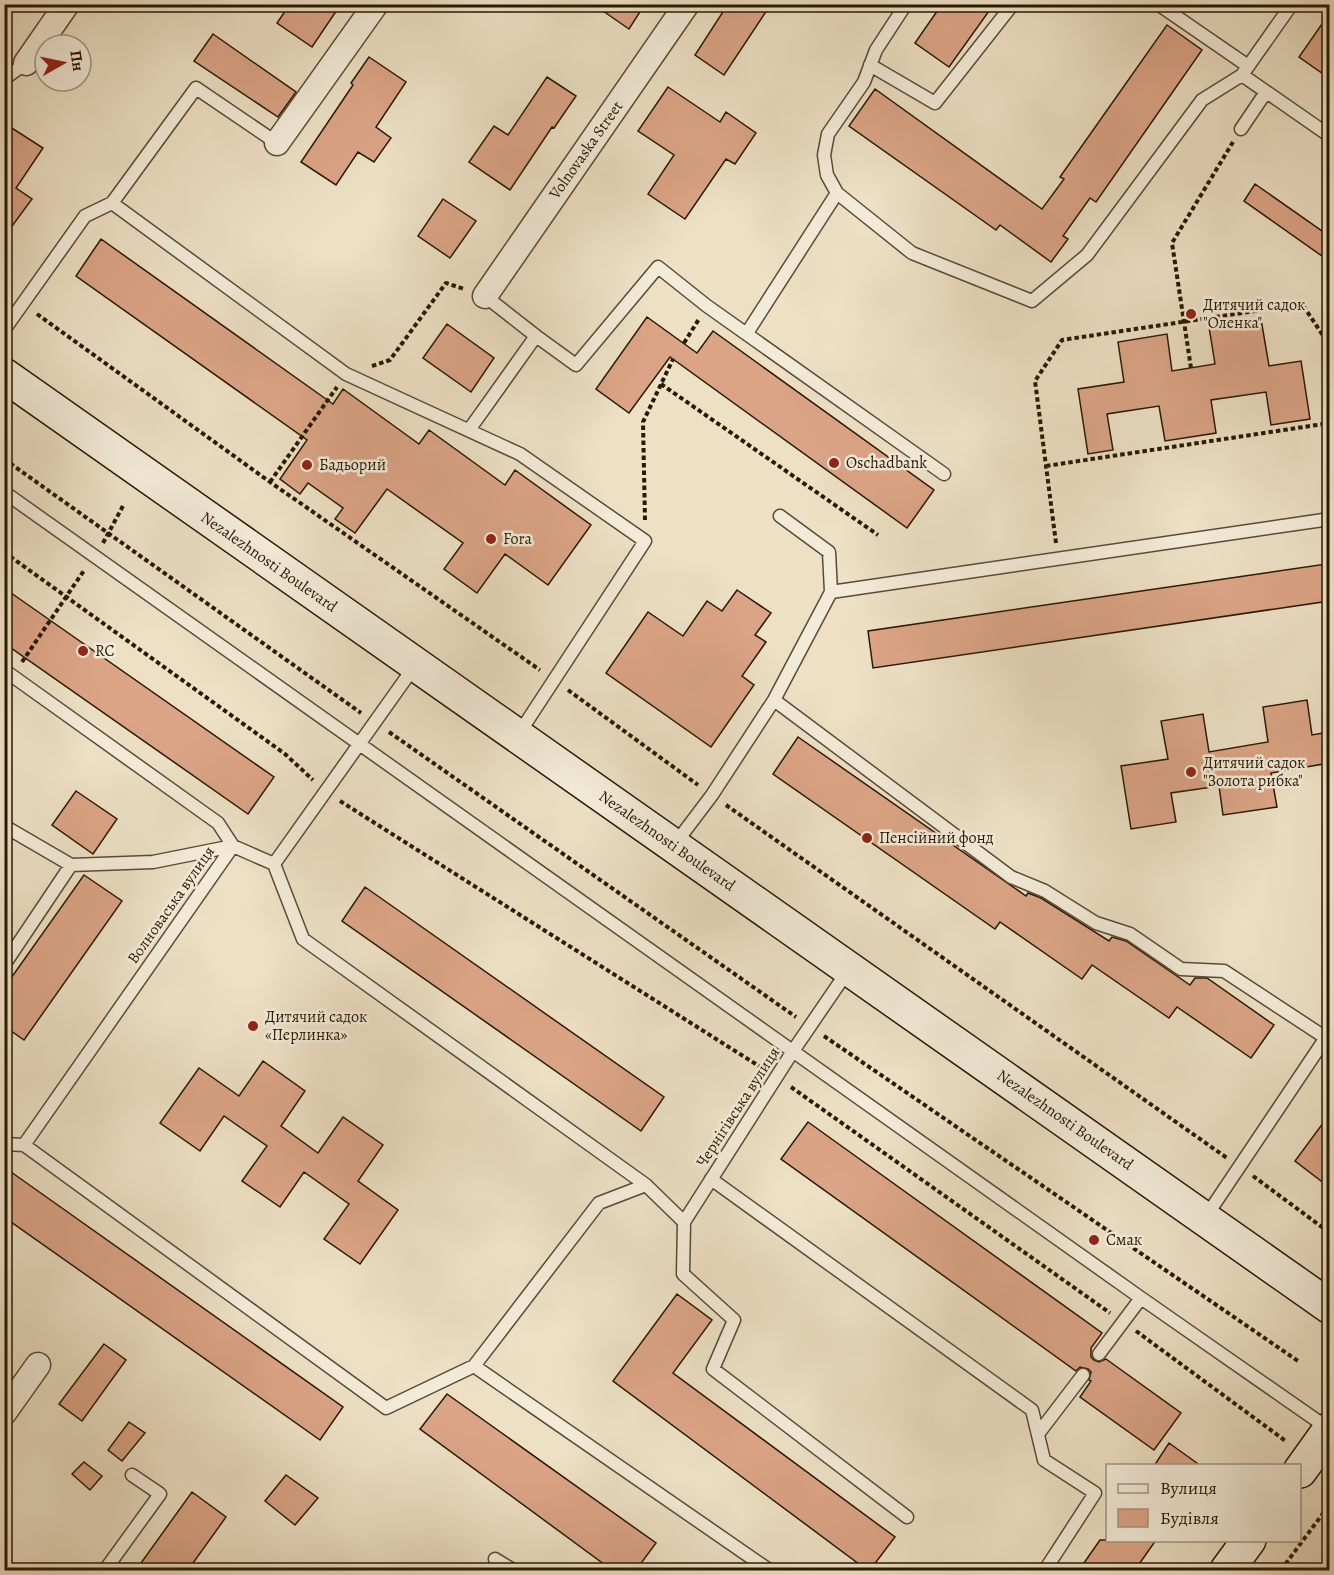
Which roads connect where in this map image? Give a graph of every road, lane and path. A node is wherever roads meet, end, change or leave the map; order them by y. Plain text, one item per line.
1 (67, 4) edge
2 (376, 4) edge
3 (687, 4) edge
4 (906, 4) edge
5 (1013, 4) edge
6 (1158, 4) edge
7 (1292, 4) edge
8 (26, 63) joint
9 (870, 65) junction
10 (1245, 70) junction
11 (4, 79) edge
12 (1266, 92) junction
13 (1241, 129) joint
14 (1329, 136) edge
15 (277, 143) joint
16 (837, 193) junction
17 (112, 203) junction
18 (485, 296) junction
19 (24, 304) junction
20 (707, 306) junction
21 (1184, 322) junction
22 (4, 330) edge
23 (747, 333) junction
24 (536, 336) junction
25 (1328, 339) edge
26 (684, 343) dead end
27 (673, 359) dead end
28 (1329, 360) edge
29 (1191, 368) dead end
30 (346, 374) junction
31 (4, 375) edge
32 (661, 384) junction
33 (1329, 423) edge
34 (469, 430) junction
35 (4, 459) edge
36 (1046, 466) junction
37 (944, 474) dead end
38 (270, 482) junction
39 (4, 492) edge
40 (124, 504) dead end
41 (780, 516) dead end
42 (1329, 519) edge
43 (109, 534) junction
44 (878, 535) dead end
45 (645, 540) junction
46 (4, 552) edge
47 (94, 556) junction
48 (1059, 559) junction
49 (831, 592) junction
50 (66, 597) junction
51 (415, 666) junction
52 (9, 673) edge
53 (553, 680) junction
54 (774, 700) junction
55 (375, 723) junction
56 (517, 736) junction
57 (360, 744) junction
58 (326, 792) junction
59 (712, 795) junction
60 (4, 826) edge
61 (233, 846) junction
62 (674, 846) junction
63 (274, 864) junction
64 (71, 865) junction
65 (4, 965) edge
66 (850, 968) junction
67 (810, 1027) junction
68 (1328, 1035) edge
69 (793, 1051) junction
70 (776, 1077) junction
71 (4, 1144) edge
72 (24, 1145) junction
73 (1240, 1167) junction
74 (711, 1179) junction
75 (646, 1185) junction
76 (1204, 1219) junction
77 (684, 1222) junction
78 (1329, 1233) edge
79 (1141, 1298) junction
80 (1329, 1307) edge
81 (1123, 1322) junction
82 (1099, 1354) dead end
83 (1298, 1361) dead end
84 (38, 1365) dead end
85 (474, 1366) junction
86 (1083, 1375) dead end
87 (4, 1413) edge
88 (1329, 1430) edge
89 (1038, 1434) junction
90 (1304, 1464) edge
91 (132, 1475) dead end
92 (1329, 1504) edge
93 (907, 1517) dead end
94 (1248, 1542) edge
95 (495, 1559) dead end
96 (105, 1570) edge
97 (513, 1570) edge
98 (769, 1570) edge
99 (1045, 1570) edge
100 (1227, 1570) edge
101 (1281, 1570) edge

1 - 8 street
2 - 15 street
3 - 18 street, Volnovaska Street
4 - 9 lane
5 - 9 lane
6 - 10 lane
7 - 10 lane
8 - 11 lane
9 - 16 lane
10 - 12 lane
10 - 16 lane
12 - 13 lane
12 - 14 lane
13 - 21 path
15 - 17 lane
16 - 23 lane
17 - 19 lane
17 - 30 lane
18 - 24 lane
18 - 30 path
19 - 22 lane
19 - 38 path
20 - 23 lane
20 - 24 lane
20 - 26 path
21 - 25 path
21 - 29 path
21 - 36 path
23 - 37 lane
24 - 34 lane
25 - 28 path
27 - 32 path
30 - 34 lane
30 - 38 path
31 - 51 main road, Nezalezhnosti Boulevard
32 - 44 path
32 - 45 path
33 - 36 path
34 - 45 lane
35 - 43 path
36 - 48 path
38 - 53 path
39 - 47 lane
40 - 43 path
41 - 49 lane
42 - 48 lane
43 - 47 path
43 - 55 path
45 - 53 lane
46 - 50 path
47 - 50 path
47 - 57 lane
48 - 49 lane
49 - 54 lane
50 - 52 path
50 - 58 path
51 - 55 lane
51 - 56 main road, Nezalezhnosti Boulevard
52 - 61 lane
53 - 56 lane
53 - 59 path
54 - 59 lane
54 - 68 lane
55 - 57 lane
55 - 67 path
56 - 62 main road, Nezalezhnosti Boulevard
57 - 58 lane
57 - 69 lane
58 - 63 lane
58 - 70 path
59 - 62 lane
59 - 73 path
60 - 64 lane
61 - 63 lane, Волноваська вулиця
61 - 64 lane
61 - 72 lane, Волноваська вулиця
62 - 66 main road, Nezalezhnosti Boulevard
63 - 75 lane
64 - 65 lane
66 - 67 lane, Чернігівська вулиця
66 - 76 main road, Nezalezhnosti Boulevard
67 - 69 lane, Чернігівська вулиця
67 - 83 path
68 - 73 lane
69 - 70 lane, Чернігівська вулиця
69 - 79 lane
70 - 74 lane, Чернігівська вулиця
70 - 81 path
71 - 72 lane
72 - 85 lane
73 - 76 lane
73 - 78 path
74 - 77 lane, Чернігівська вулиця
74 - 89 lane
75 - 77 lane
75 - 85 lane
76 - 80 main road, Nezalezhnosti Boulevard
77 - 93 lane
79 - 81 lane
79 - 88 lane
81 - 82 lane
81 - 90 path
84 - 87 street
85 - 98 lane
86 - 89 lane
88 - 90 main road
89 - 99 lane
91 - 96 lane
92 - 101 path
94 - 100 main road
95 - 97 lane

